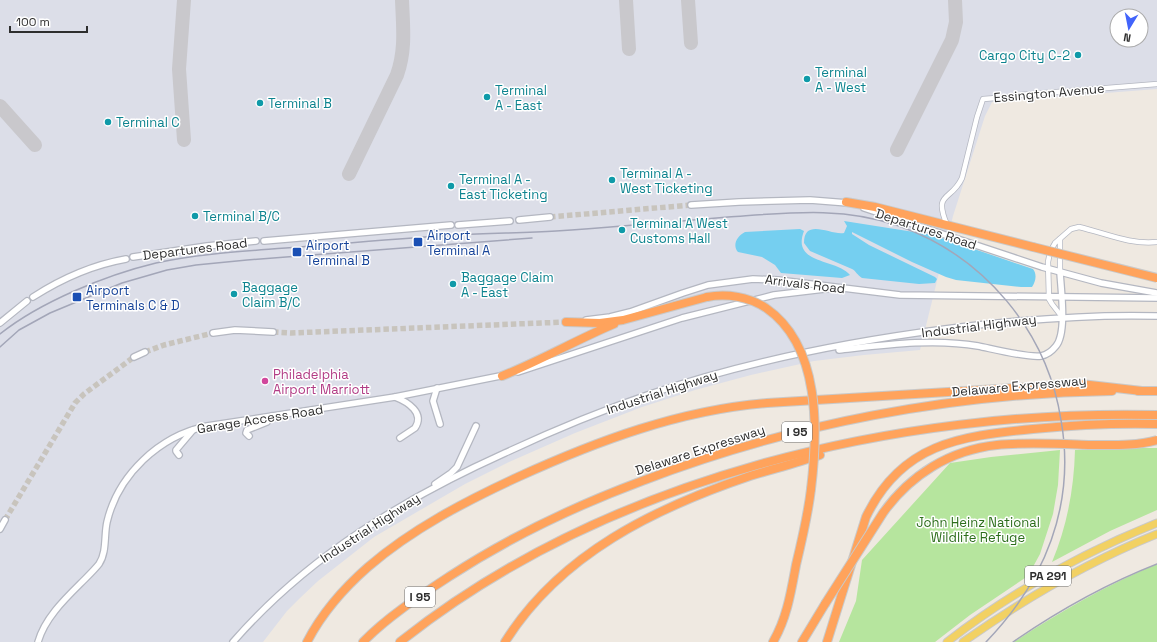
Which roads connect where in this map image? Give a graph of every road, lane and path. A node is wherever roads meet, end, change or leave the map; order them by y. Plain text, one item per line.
1 (1157, 84) edge
2 (846, 202) junction
3 (691, 205) tunnel mouth
4 (550, 217) tunnel mouth
5 (519, 220) dead end
6 (510, 221) dead end
7 (451, 225) dead end
8 (458, 225) dead end
9 (947, 226) junction
10 (1060, 238) junction
11 (256, 241) dead end
12 (264, 241) dead end
13 (1157, 242) edge
14 (133, 257) dead end
15 (126, 259) dead end
16 (1047, 268) junction
17 (1060, 272) junction
18 (1157, 278) edge
19 (833, 288) junction
20 (1157, 293) edge
21 (1049, 296) junction
22 (1061, 296) junction
23 (33, 297) dead end
24 (1157, 298) edge
25 (27, 301) dead end
26 (1157, 316) edge
27 (1062, 317) junction
28 (630, 318) junction
29 (566, 322) joint
30 (0, 323) edge
31 (273, 332) tunnel mouth
32 (213, 333) tunnel mouth
33 (144, 352) tunnel mouth
34 (809, 352) junction
35 (134, 358) tunnel mouth
36 (502, 376) junction
37 (437, 388) junction
38 (1142, 391) junction
39 (1157, 391) edge
40 (395, 397) junction
41 (1157, 415) edge
42 (272, 416) junction
43 (440, 424) dead end
44 (1157, 424) edge
45 (476, 426) dead end
46 (193, 430) junction
47 (249, 436) dead end
48 (400, 438) dead end
49 (865, 440) junction
50 (1157, 440) edge
51 (179, 455) dead end
52 (426, 492) junction
53 (5, 520) tunnel mouth
54 (1157, 523) edge
55 (0, 529) edge
56 (1157, 534) edge
57 (796, 570) junction
58 (364, 640) edge
59 (38, 642) edge
60 (233, 642) edge
61 (307, 642) edge
62 (400, 642) edge
63 (505, 642) edge
64 (769, 642) edge
65 (773, 642) edge
66 (802, 642) edge
67 (827, 642) edge
68 (946, 642) edge
69 (963, 642) edge

1 - 9 street, Essington Avenue
2 - 3 street, Departures Road
2 - 9 highway
2 - 16 street, Departures Road
4 - 5 street
6 - 8 street
7 - 12 street, Departures Road
9 - 18 highway, bridge
10 - 13 street
10 - 16 street
10 - 17 street
11 - 14 street, Departures Road
15 - 23 street, Departures Road
16 - 17 street, Departures Road
16 - 21 street
17 - 20 street, Departures Road
17 - 22 street
19 - 21 street, Arrivals Road
19 - 29 street, Arrivals Road
19 - 36 street, Garage Access Road
21 - 22 street
21 - 27 street
22 - 24 street
22 - 27 street
25 - 30 street
26 - 27 street, Industrial Highway
27 - 34 street, Industrial Highway
27 - 34 street
28 - 29 highway
28 - 36 highway
28 - 57 highway, bridge
31 - 32 street
33 - 35 street
34 - 52 street, Industrial Highway
36 - 37 street, Garage Access Road
37 - 40 street, Garage Access Road
37 - 43 street
38 - 39 highway, Delaware Expressway / I 95
38 - 58 highway, Delaware Expressway / I 95
38 - 61 highway
40 - 42 street, Garage Access Road
40 - 48 street
41 - 49 highway, I 95
42 - 46 street, Garage Access Road
42 - 47 street
44 - 67 highway
45 - 52 street
46 - 51 street
46 - 59 street, Garage Access Road
49 - 62 highway, I 95
49 - 63 highway
50 - 66 highway, bridge
52 - 60 street, Industrial Highway
53 - 55 street
54 - 68 main road, PA 291
56 - 69 main road, PA 291
57 - 64 highway
57 - 65 highway

